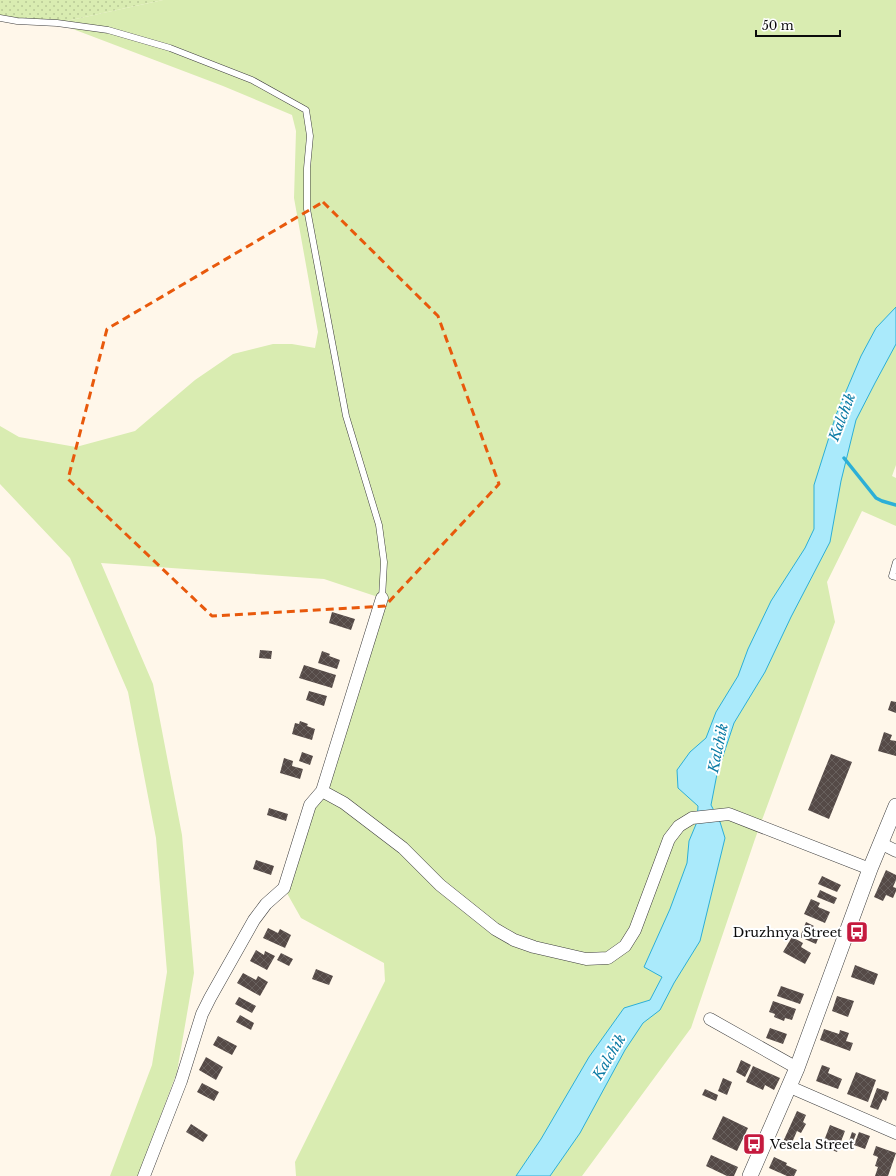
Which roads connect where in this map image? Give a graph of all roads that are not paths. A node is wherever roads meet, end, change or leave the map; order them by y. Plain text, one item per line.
1 (0, 18) edge
2 (896, 562) edge
3 (896, 577) edge
4 (382, 598) joint
5 (322, 791) junction
6 (896, 806) edge
7 (880, 843) junction
8 (896, 851) edge
9 (870, 869) junction
10 (710, 1019) dead end
11 (798, 1068) junction
12 (790, 1087) junction
13 (896, 1133) edge
14 (144, 1176) edge
15 (750, 1176) edge

1 - 4 lane
2 - 3 lane
4 - 5 street
5 - 9 street
5 - 14 street
6 - 7 street
7 - 8 street
7 - 9 street
9 - 11 street
10 - 11 street
11 - 12 street
12 - 13 street
12 - 15 street

